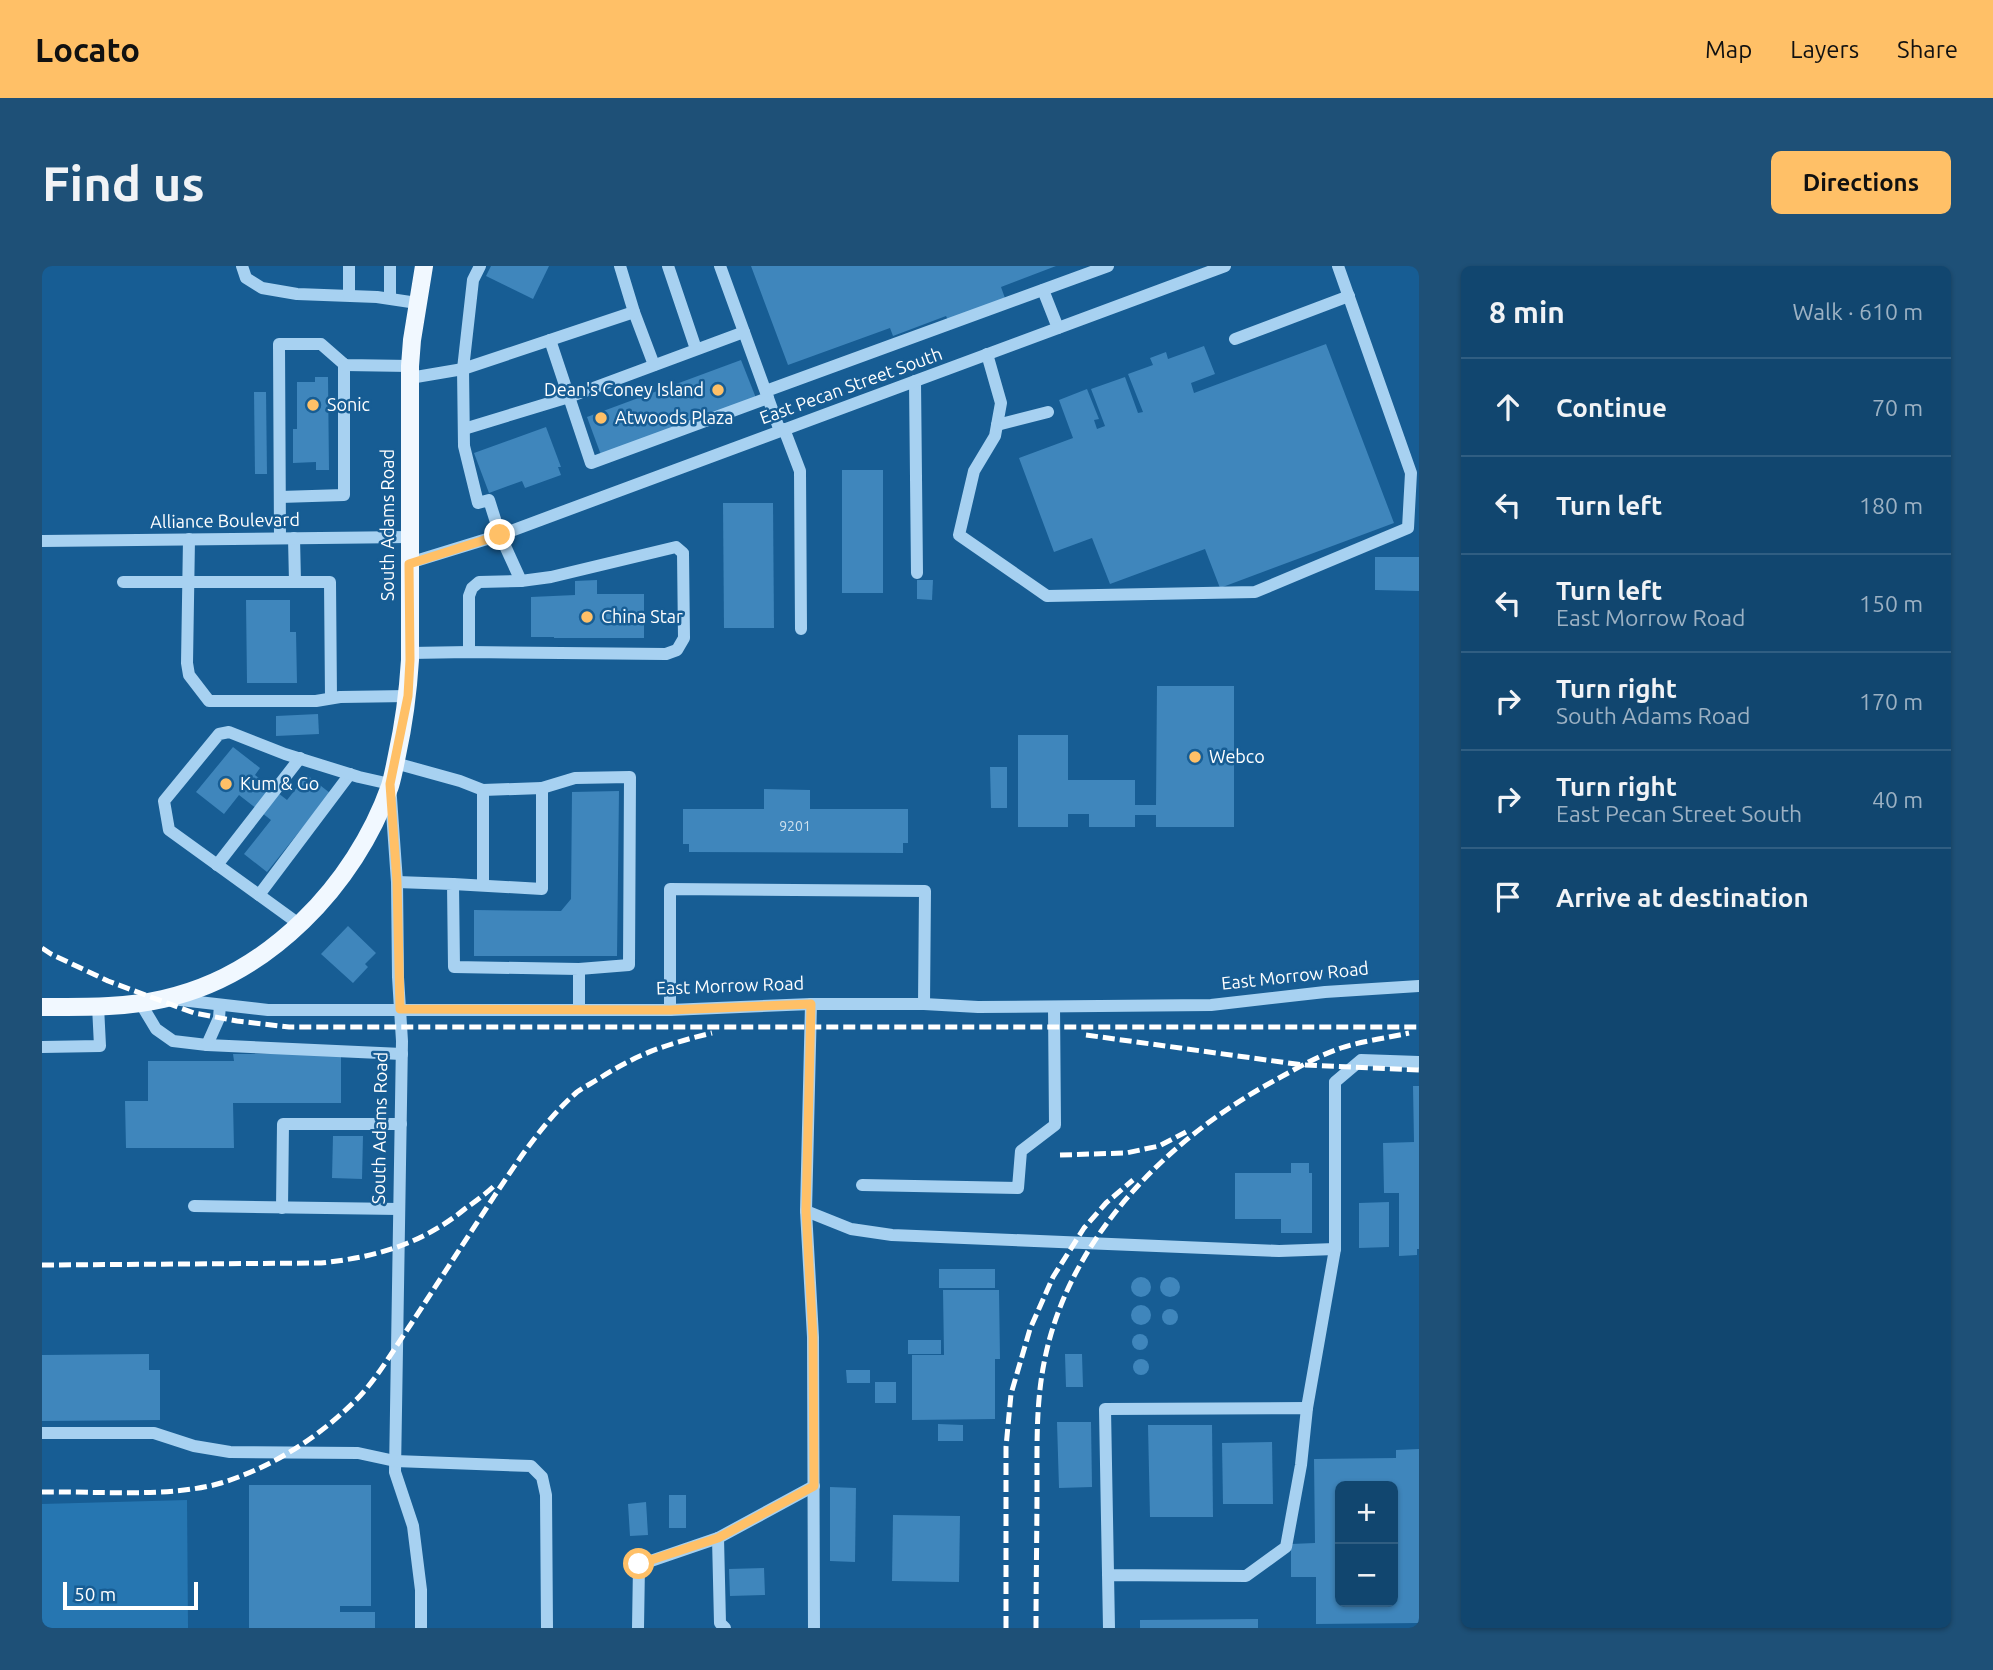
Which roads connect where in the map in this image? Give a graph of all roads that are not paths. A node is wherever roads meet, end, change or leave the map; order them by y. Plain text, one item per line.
1 (242, 266) edge
2 (349, 266) edge
3 (390, 266) edge
4 (424, 266) edge
5 (480, 266) edge
6 (620, 266) edge
7 (668, 266) edge
8 (720, 266) edge
9 (1108, 266) edge
10 (1225, 266) edge
11 (1338, 266) edge
12 (1043, 290) junction
13 (349, 295) junction
14 (1349, 296) junction
15 (390, 298) junction
16 (417, 303) junction
17 (634, 312) junction
18 (1058, 328) junction
19 (744, 332) junction
20 (1235, 339) dead end
21 (550, 340) junction
22 (696, 349) junction
23 (987, 354) junction
24 (344, 364) junction
25 (654, 365) junction
26 (463, 369) junction
27 (410, 372) junction
28 (915, 381) junction
29 (767, 395) junction
30 (569, 397) junction
31 (1048, 412) dead end
32 (997, 425) junction
33 (464, 429) junction
34 (782, 430) junction
35 (280, 497) junction
36 (500, 535) junction
37 (409, 537) junction
38 (280, 538) junction
39 (294, 538) junction
40 (189, 539) junction
41 (42, 541) edge
42 (409, 564) junction
43 (917, 573) dead end
44 (521, 581) junction
45 (123, 582) dead end
46 (189, 582) junction
47 (295, 582) junction
48 (801, 629) dead end
49 (469, 652) junction
50 (410, 653) junction
51 (408, 696) junction
52 (331, 698) junction
53 (300, 758) junction
54 (395, 763) junction
55 (350, 774) junction
56 (390, 784) junction
57 (542, 788) junction
58 (482, 790) junction
59 (217, 865) junction
60 (397, 882) junction
61 (453, 884) junction
62 (483, 885) junction
63 (259, 895) junction
64 (299, 924) junction
65 (579, 969) junction
66 (1419, 986) edge
67 (165, 999) junction
68 (141, 1004) junction
69 (220, 1004) junction
70 (811, 1004) junction
71 (925, 1004) junction
72 (98, 1006) junction
73 (42, 1007) edge
74 (1054, 1007) junction
75 (400, 1009) junction
76 (579, 1010) junction
77 (670, 1010) junction
78 (207, 1045) junction
79 (42, 1047) edge
80 (402, 1054) junction
81 (1419, 1062) edge
82 (401, 1124) junction
83 (862, 1185) dead end
84 (194, 1206) dead end
85 (282, 1208) junction
86 (399, 1209) junction
87 (806, 1211) junction
88 (1335, 1249) junction
89 (1307, 1408) junction
90 (42, 1433) edge
91 (395, 1467) junction
92 (814, 1486) junction
93 (718, 1538) junction
94 (1108, 1575) junction
95 (421, 1628) edge
96 (547, 1628) edge
97 (638, 1628) edge
98 (725, 1628) edge
99 (814, 1628) edge
100 (1109, 1628) edge

1 - 13 street
2 - 13 street
3 - 15 street
4 - 16 main road, South Adams Road
5 - 26 street
6 - 17 street
7 - 22 street
8 - 19 street
9 - 12 street
10 - 18 street, East Pecan Street South
11 - 14 street
12 - 18 street
12 - 29 street
13 - 15 street
14 - 20 street
14 - 32 street
15 - 16 street
16 - 27 main road, South Adams Road
17 - 21 street
17 - 25 street
18 - 23 street, East Pecan Street South
19 - 22 street
19 - 29 street
21 - 26 street
21 - 30 street
22 - 25 street
23 - 28 street, East Pecan Street South
23 - 32 street
24 - 27 street
24 - 35 street
24 - 35 street
25 - 30 street
26 - 27 street
26 - 33 street
27 - 37 main road, South Adams Road
28 - 34 street, East Pecan Street South
28 - 43 street
29 - 30 street
29 - 34 street
30 - 33 street
31 - 32 street
33 - 36 street
34 - 36 street, East Pecan Street South
34 - 48 street
35 - 38 street
36 - 42 street, East Pecan Street South
36 - 44 street
37 - 39 street, Alliance Boulevard
37 - 42 main road, South Adams Road
38 - 39 street, Alliance Boulevard
38 - 40 street, Alliance Boulevard
39 - 47 street
40 - 41 street, Alliance Boulevard
40 - 46 street
42 - 50 main road, South Adams Road
44 - 49 street
44 - 49 street
45 - 46 street
46 - 47 street
46 - 52 street
47 - 52 street
49 - 50 street
50 - 51 main road, South Adams Road
51 - 52 street
51 - 54 main road, South Adams Road
53 - 55 street
53 - 59 street
53 - 59 street
54 - 56 main road, South Adams Road
54 - 58 street
55 - 56 street
55 - 63 street
56 - 60 street, South Adams Road
56 - 64 main road, South Adams Road
57 - 58 street
57 - 62 street
57 - 65 street
58 - 62 street
59 - 63 street
60 - 61 street
60 - 75 street, South Adams Road
61 - 62 street
61 - 65 street
63 - 64 street
64 - 67 main road, South Adams Road
65 - 76 street
66 - 74 street, East Morrow Road
67 - 68 main road, East Morrow Road
67 - 69 street, East Morrow Road
68 - 72 main road, East Morrow Road
68 - 78 street
69 - 75 street, East Morrow Road
69 - 78 street
70 - 71 street, East Morrow Road
70 - 77 street, East Morrow Road
70 - 87 street
71 - 74 street, East Morrow Road
71 - 77 street
72 - 73 main road, East Morrow Road
72 - 79 street
74 - 83 street
75 - 76 street, East Morrow Road
75 - 80 street, South Adams Road
76 - 77 street, East Morrow Road
78 - 80 street
80 - 82 street, South Adams Road
81 - 88 street
82 - 85 street
82 - 86 street, South Adams Road
84 - 85 street
85 - 86 street
86 - 91 street, South Adams Road
87 - 88 street
87 - 92 street
88 - 89 street
89 - 94 street
89 - 94 street
90 - 91 street
91 - 95 street, South Adams Road
91 - 96 street
92 - 93 street
92 - 99 street
93 - 97 street
93 - 98 street
94 - 100 street

